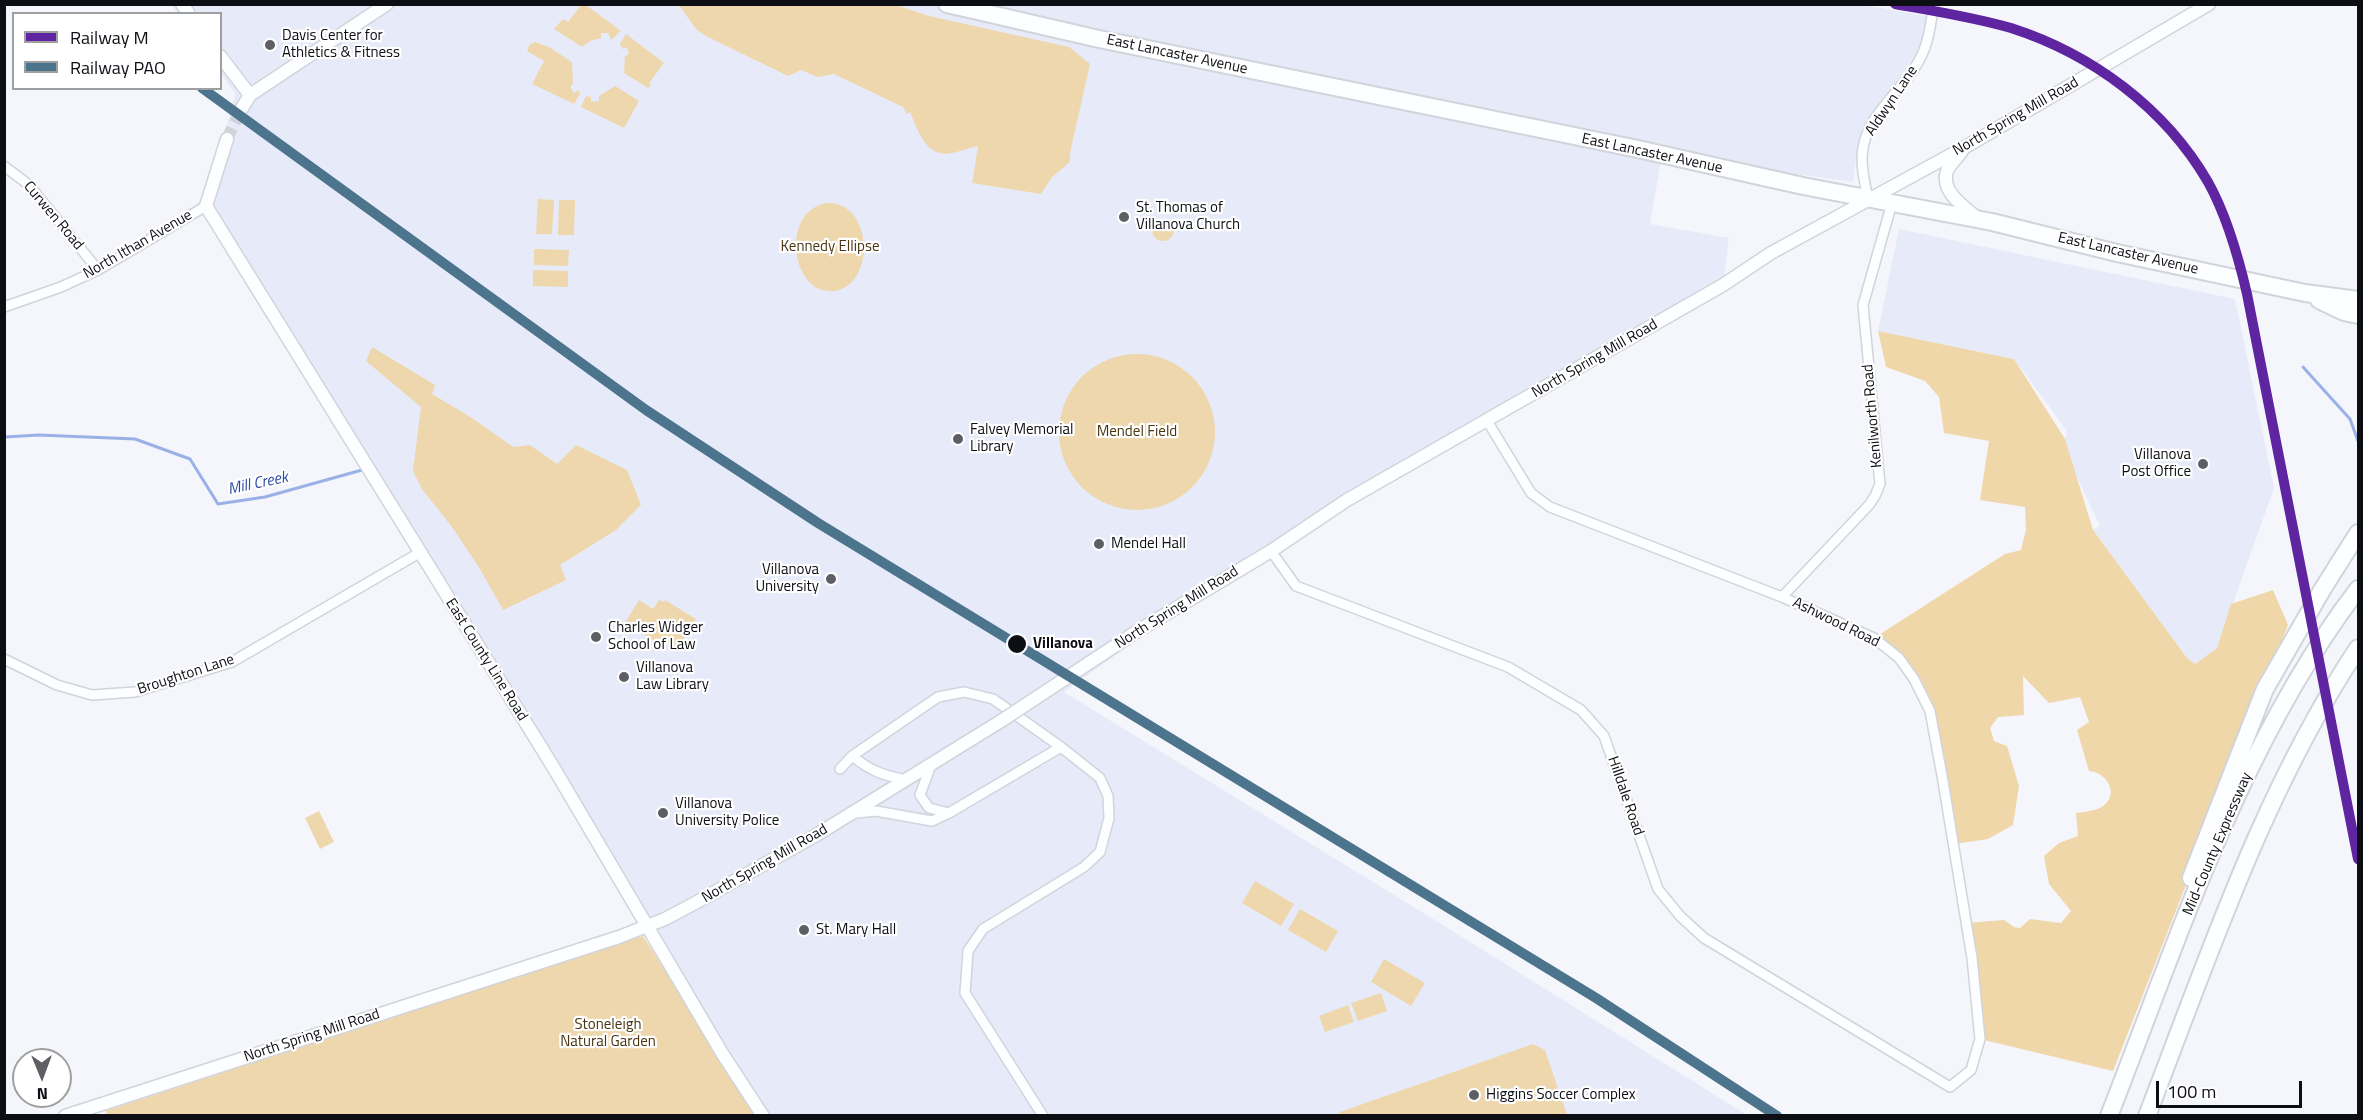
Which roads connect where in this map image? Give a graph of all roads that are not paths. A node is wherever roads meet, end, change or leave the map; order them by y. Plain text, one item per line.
1 (387, 4) edge
2 (947, 4) edge
3 (1934, 4) edge
4 (2209, 4) edge
5 (222, 59) edge
6 (250, 95) junction
7 (242, 108) tunnel mouth
8 (227, 139) tunnel mouth
9 (1966, 147) junction
10 (4, 166) edge
11 (1868, 199) junction
12 (1892, 203) junction
13 (206, 206) junction
14 (1981, 220) junction
15 (98, 270) junction
16 (2305, 293) junction
17 (2358, 300) edge
18 (4, 307) edge
19 (2358, 315) edge
20 (1486, 419) junction
21 (2358, 533) edge
22 (1271, 551) junction
23 (419, 553) junction
24 (2358, 588) edge
25 (1782, 597) junction
26 (2358, 648) edge
27 (4, 659) edge
28 (1061, 747) junction
29 (852, 756) junction
30 (931, 765) junction
31 (840, 769) dead end
32 (906, 780) junction
33 (949, 813) junction
34 (847, 816) junction
35 (648, 926) junction
36 (2163, 980) junction
37 (1950, 1087) joint
38 (65, 1116) edge
39 (763, 1116) edge
40 (1043, 1116) edge
41 (2109, 1116) edge
42 (2147, 1116) edge

1 - 6 main road
2 - 11 highway, East Lancaster Avenue
3 - 11 street, Aldwyn Lane
4 - 9 main road, North Spring Mill Road
5 - 6 main road
6 - 7 main road
8 - 13 main road, North Ithan Avenue
9 - 11 main road, North Spring Mill Road
9 - 14 main road
10 - 15 street, Curwen Road
11 - 12 highway, East Lancaster Avenue
11 - 20 main road, North Spring Mill Road
12 - 14 highway, East Lancaster Avenue
12 - 25 street, Kenilworth Road
13 - 15 street, North Ithan Avenue
13 - 23 main road, East County Line Road
14 - 16 highway, East Lancaster Avenue
15 - 18 street, North Ithan Avenue
16 - 17 highway, East Lancaster Avenue
16 - 19 highway
20 - 22 main road, North Spring Mill Road
20 - 25 street, Ashwood Road
21 - 36 highway
22 - 30 main road, North Spring Mill Road, bridge
22 - 37 street, Hilldale Road
23 - 27 street, Broughton Lane
23 - 35 main road, East County Line Road
24 - 36 highway, Mid-County Expressway
25 - 37 street, Ashwood Road
26 - 42 highway
28 - 29 street
28 - 33 street
28 - 40 street
29 - 31 street
29 - 32 street
30 - 32 main road, North Spring Mill Road
30 - 33 street
32 - 34 main road, North Spring Mill Road
33 - 34 street
34 - 35 main road, North Spring Mill Road
35 - 38 main road, North Spring Mill Road
35 - 39 main road, East County Line Road
36 - 41 highway, Mid-County Expressway

